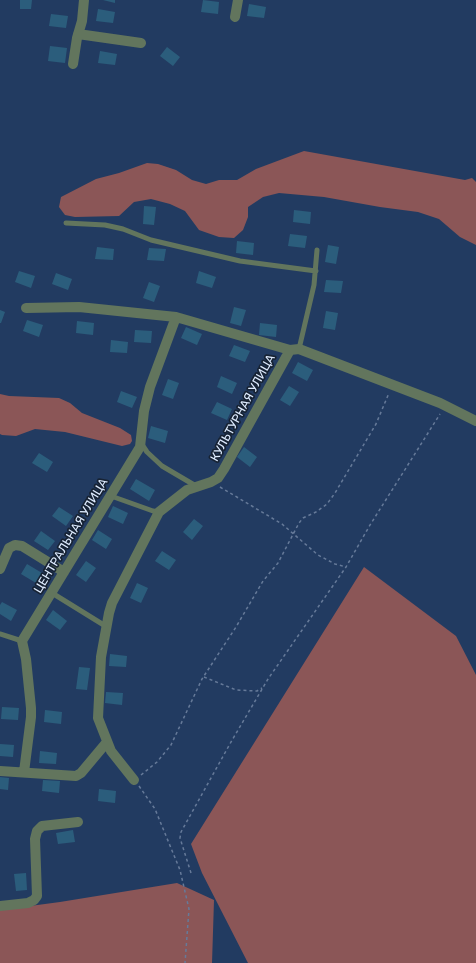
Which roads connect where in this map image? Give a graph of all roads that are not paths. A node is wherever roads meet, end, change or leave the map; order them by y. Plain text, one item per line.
1 (84, 0) edge
2 (238, 0) edge
3 (235, 17) dead end
4 (78, 34) junction
5 (141, 43) dead end
6 (73, 64) dead end
7 (66, 222) dead end
8 (317, 250) dead end
9 (316, 271) junction
10 (26, 308) dead end
11 (176, 317) junction
12 (295, 349) junction
13 (476, 421) edge
14 (141, 443) junction
15 (196, 486) junction
16 (111, 496) junction
17 (159, 512) junction
18 (0, 569) edge
19 (64, 572) junction
20 (52, 593) junction
21 (107, 627) junction
22 (0, 634) edge
23 (22, 641) junction
24 (107, 742) junction
25 (0, 771) edge
26 (24, 772) junction
27 (134, 780) road end
28 (78, 822) dead end
29 (0, 906) edge

1 - 4 street
2 - 3 street
4 - 5 street
4 - 6 street
7 - 9 lane
8 - 9 lane
9 - 12 lane
10 - 11 street
11 - 12 street
11 - 14 street, ЦЕНТРАЛЬНАЯ УЛИЦА
12 - 13 street
12 - 15 street, КУЛЬТУРНАЯ УЛИЦА
14 - 15 lane
14 - 16 street, ЦЕНТРАЛЬНАЯ УЛИЦА
15 - 17 street
16 - 17 lane
16 - 19 street, ЦЕНТРАЛЬНАЯ УЛИЦА
17 - 21 street
18 - 19 street
19 - 20 street, ЦЕНТРАЛЬНАЯ УЛИЦА
20 - 21 lane
20 - 23 street, ЦЕНТРАЛЬНАЯ УЛИЦА
21 - 24 street
22 - 23 lane
23 - 26 street
24 - 26 street
24 - 27 street
25 - 26 street
28 - 29 street

